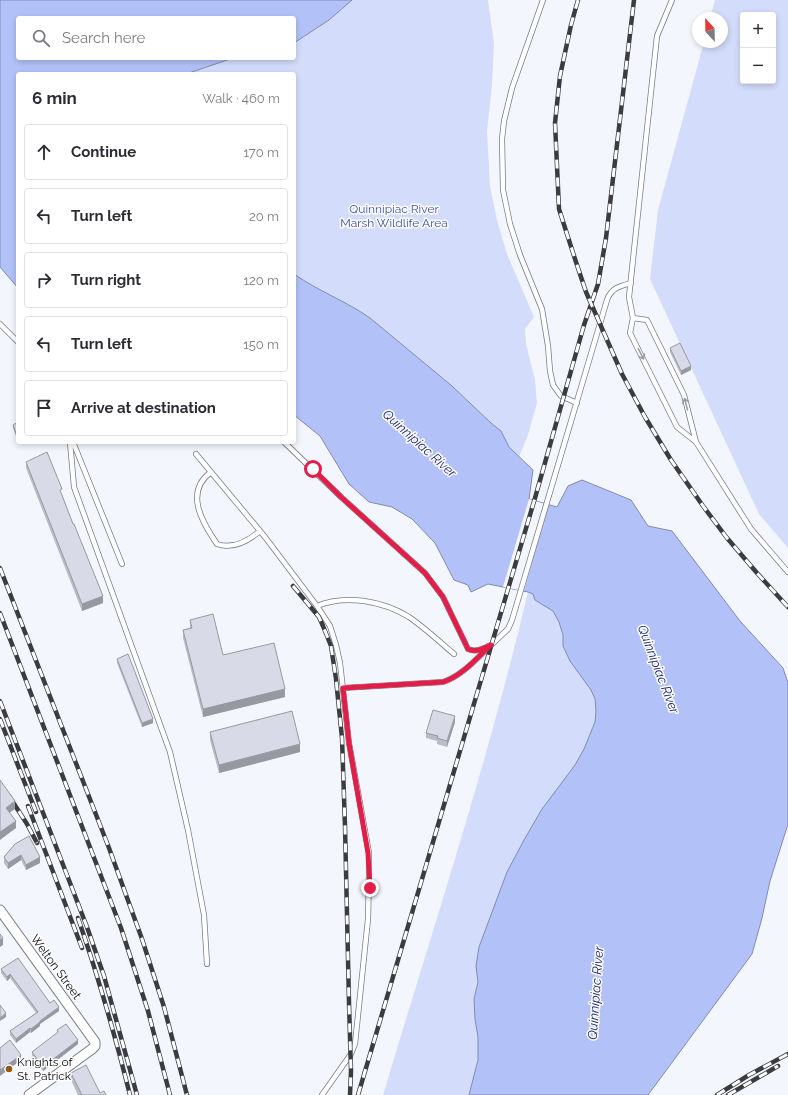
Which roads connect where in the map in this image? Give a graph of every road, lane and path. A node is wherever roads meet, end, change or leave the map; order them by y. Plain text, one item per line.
1 (543, 0) edge
2 (672, 0) edge
3 (631, 283) junction
4 (633, 318) junction
5 (0, 324) edge
6 (16, 340) edge
7 (577, 403) junction
8 (696, 442) junction
9 (71, 444) edge
10 (72, 444) edge
11 (286, 444) edge
12 (196, 454) dead end
13 (211, 472) junction
14 (260, 531) junction
15 (122, 564) dead end
16 (788, 572) edge
17 (317, 606) junction
18 (491, 645) junction
19 (454, 654) dead end
20 (343, 688) junction
21 (0, 910) edge
22 (206, 964) dead end
23 (29, 1095) edge
24 (322, 1095) edge

1 - 7 lane
2 - 3 lane
3 - 4 lane
3 - 7 lane
4 -> 8 lane
8 -> 4 lane
5 - 6 lane
7 - 18 lane
8 - 16 lane
9 - 22 lane
10 - 15 lane
11 - 18 lane
12 - 13 lane
13 - 14 lane
13 - 14 lane
14 - 17 lane
17 - 19 lane
17 - 20 lane
18 - 20 lane
20 - 24 lane
21 - 23 street, Welton Street

